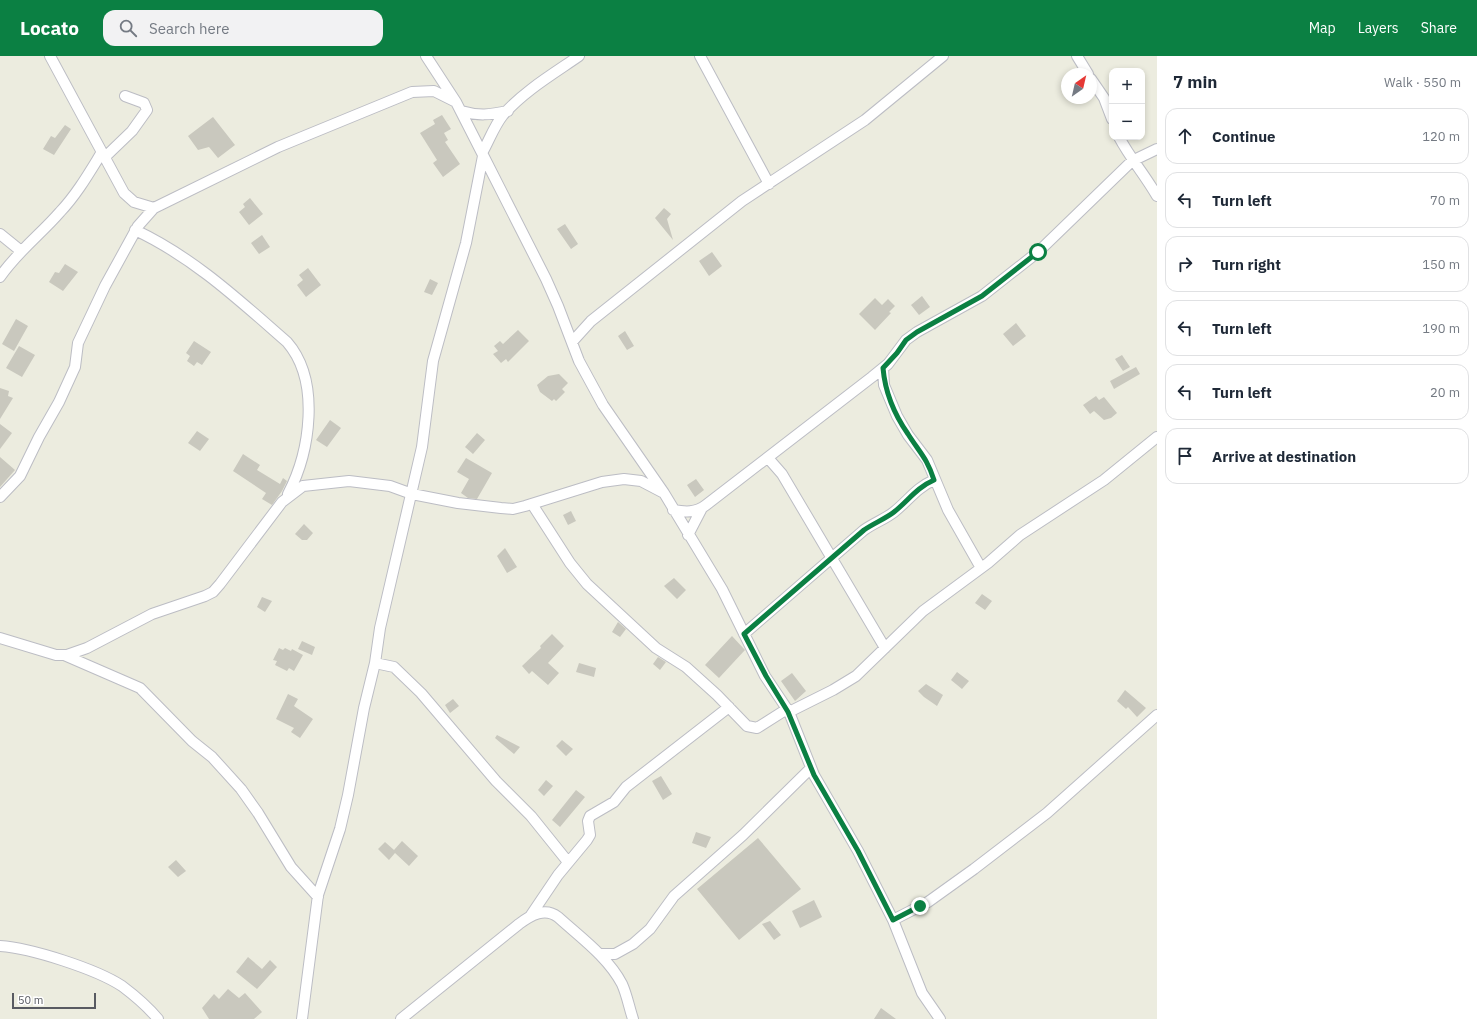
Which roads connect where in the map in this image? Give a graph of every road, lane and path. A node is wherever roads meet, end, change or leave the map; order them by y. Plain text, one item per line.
1 (50, 56) edge
2 (426, 56) edge
3 (579, 56) edge
4 (700, 56) edge
5 (942, 56) edge
6 (1077, 56) edge
7 (1084, 68) edge
8 (1097, 87) edge
9 (125, 96) dead end
10 (458, 106) junction
11 (508, 111) junction
12 (1109, 111) edge
13 (1121, 140) edge
14 (1157, 149) edge
15 (103, 155) junction
16 (483, 155) junction
17 (1132, 161) junction
18 (769, 184) junction
19 (1157, 196) edge
20 (154, 208) junction
21 (136, 230) junction
22 (0, 234) edge
23 (21, 251) junction
24 (0, 277) edge
25 (572, 342) junction
26 (883, 368) junction
27 (1157, 437) edge
28 (768, 458) junction
29 (934, 480) junction
30 (664, 492) junction
31 (412, 494) junction
32 (0, 497) edge
33 (285, 499) junction
34 (532, 504) junction
35 (673, 510) junction
36 (701, 510) junction
37 (688, 535) junction
38 (832, 558) junction
39 (981, 568) junction
40 (744, 634) junction
41 (0, 638) edge
42 (885, 648) junction
43 (64, 656) junction
44 (375, 663) junction
45 (729, 707) junction
46 (788, 710) junction
47 (1157, 715) edge
48 (811, 768) junction
49 (568, 862) junction
50 (318, 897) junction
51 (531, 915) junction
52 (893, 920) junction
53 (0, 946) edge
54 (599, 954) junction
55 (158, 1019) edge
56 (302, 1019) edge
57 (401, 1019) edge
58 (633, 1019) edge
59 (940, 1019) edge

1 - 15 street
2 - 10 street
3 - 11 street
4 - 18 street
5 - 18 street
6 - 7 street
8 - 12 street
9 - 15 street
10 - 11 street
10 - 16 street
10 - 20 street
11 - 16 street
13 - 17 street
14 - 17 street
15 - 20 street
15 - 23 street
16 - 25 street
16 - 31 street
17 - 19 street
17 - 26 street
18 - 25 street
20 - 21 street
21 - 32 street
21 - 33 street
22 - 23 street
23 - 24 street
25 - 30 street
26 - 28 street
26 - 29 street
27 - 39 street
28 - 36 street
28 - 38 street
29 - 38 street
29 - 39 street
30 - 34 street
30 - 35 street
31 - 33 street
31 - 34 street
31 - 44 street
33 - 43 street
34 - 45 street
35 - 36 street
35 - 37 street
36 - 37 street
37 - 40 street
38 - 40 street
38 - 42 street
39 - 42 street
40 - 46 street
41 - 43 street
42 - 46 street
43 - 50 street
44 - 49 street
44 - 50 street
45 - 46 street
45 - 49 street
46 - 48 street
47 - 52 street
48 - 52 street
48 - 54 street
49 - 51 street
50 - 56 street
51 - 54 street
51 - 57 street
52 - 59 street
53 - 55 street
54 - 58 street

